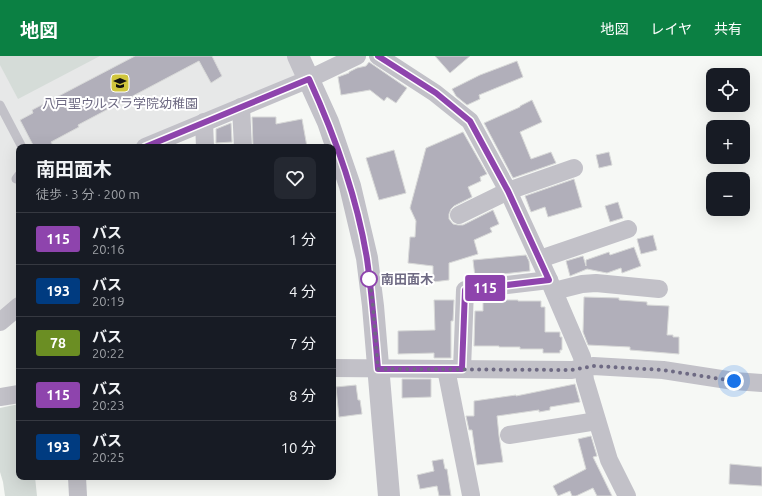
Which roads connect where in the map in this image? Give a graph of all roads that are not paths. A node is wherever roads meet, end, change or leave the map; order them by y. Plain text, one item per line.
1 (298, 56) edge
2 (357, 56) edge
3 (378, 56) edge
4 (309, 79) junction
5 (0, 105) edge
6 (241, 107) junction
7 (204, 122) junction
8 (20, 144) edge
9 (152, 144) edge
10 (205, 144) edge
11 (243, 144) edge
12 (335, 144) edge
13 (336, 146) edge
14 (574, 168) dead end
15 (508, 191) junction
16 (460, 215) dead end
17 (628, 229) dead end
18 (540, 259) junction
19 (552, 286) junction
20 (659, 289) dead end
21 (16, 309) edge
22 (0, 322) edge
23 (336, 368) edge
24 (584, 368) junction
25 (378, 369) junction
26 (454, 369) junction
27 (762, 383) edge
28 (16, 394) edge
29 (0, 397) edge
30 (597, 421) junction
31 (509, 434) dead end
32 (77, 480) edge
33 (471, 495) dead end
34 (78, 496) edge
35 (389, 496) edge
36 (626, 496) edge

1 - 4 street
2 - 4 street
3 - 15 street
4 - 6 street
4 - 12 street
5 - 8 lane
6 - 7 street
6 - 11 street
7 - 9 street
7 - 10 street
13 - 25 street
14 - 15 street
15 - 16 street
15 - 18 street
17 - 18 street
18 - 19 street
19 - 20 street
19 - 24 street
19 - 26 street
21 - 22 street
23 - 25 street
24 - 26 street
24 - 27 street
24 - 30 street
25 - 26 street
25 - 35 street
26 - 33 street
28 - 29 street
30 - 31 street
30 - 36 street
32 - 34 street

